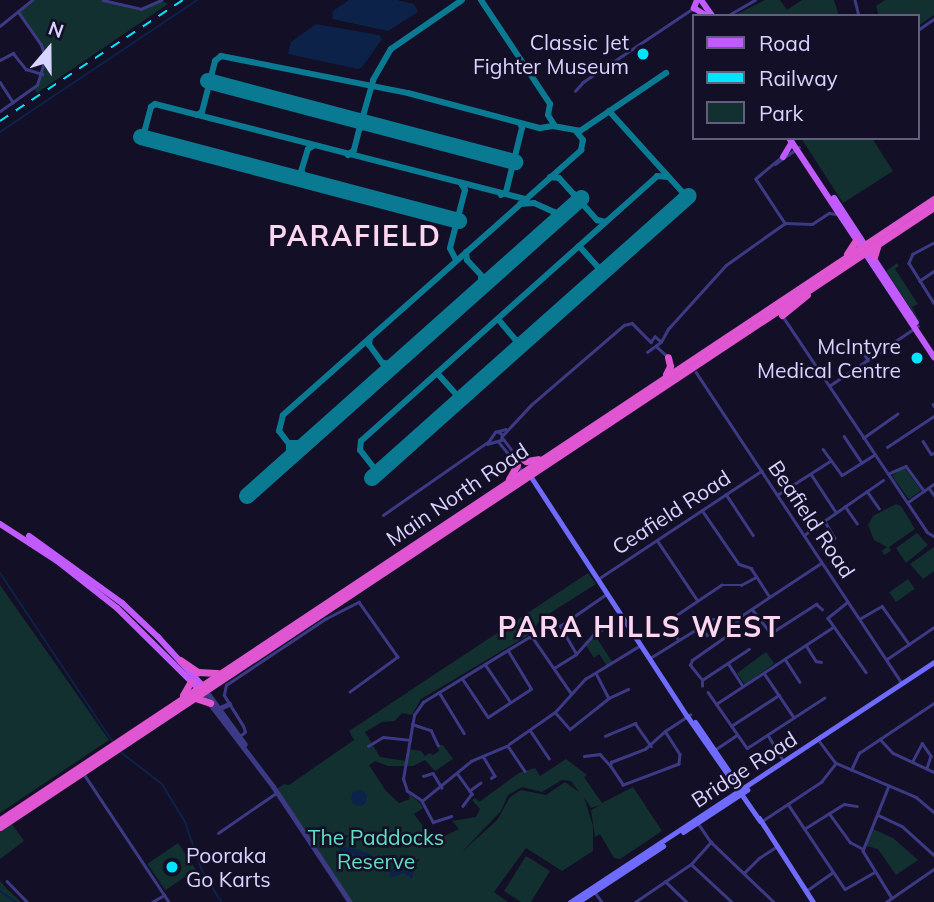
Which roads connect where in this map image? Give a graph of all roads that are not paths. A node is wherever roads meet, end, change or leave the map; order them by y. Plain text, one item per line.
1 (32, 0) edge
2 (103, 0) edge
3 (131, 0) edge
4 (161, 0) edge
5 (755, 0) edge
6 (700, 3) edge
7 (129, 7) junction
8 (19, 13) junction
9 (730, 14) edge
10 (0, 26) edge
11 (0, 60) edge
12 (42, 74) junction
13 (0, 82) edge
14 (575, 91) dead end
15 (13, 102) junction
16 (0, 111) edge
17 (794, 145) edge
18 (783, 157) joint
19 (772, 166) junction
20 (934, 199) edge
21 (934, 207) edge
22 (840, 216) junction
23 (785, 223) junction
24 (856, 240) junction
25 (878, 243) junction
26 (934, 243) edge
27 (865, 249) junction
28 (874, 257) junction
29 (842, 260) junction
30 (934, 271) edge
31 (889, 281) junction
32 (919, 281) junction
33 (820, 282) junction
34 (890, 291) junction
35 (934, 303) edge
36 (782, 315) joint
37 (916, 327) junction
38 (668, 329) junction
39 (641, 332) junction
40 (655, 337) junction
41 (661, 342) junction
42 (858, 344) dead end
43 (654, 345) junction
44 (934, 350) edge
45 (668, 357) junction
46 (934, 357) edge
47 (868, 360) junction
48 (682, 365) junction
49 (696, 373) dead end
50 (664, 378) junction
51 (829, 386) junction
52 (897, 414) dead end
53 (934, 416) edge
54 (509, 428) junction
55 (498, 432) junction
56 (502, 436) junction
57 (844, 436) dead end
58 (493, 437) junction
59 (863, 438) junction
60 (497, 441) junction
61 (923, 441) dead end
62 (481, 446) junction
63 (887, 447) dead end
64 (823, 449) dead end
65 (934, 453) edge
66 (874, 454) junction
67 (516, 455) junction
68 (542, 459) junction
69 (830, 460) junction
70 (862, 463) junction
71 (761, 471) junction
72 (890, 473) junction
73 (811, 474) junction
74 (527, 475) junction
75 (883, 480) dead end
76 (934, 484) edge
77 (929, 488) junction
78 (867, 491) junction
79 (923, 491) junction
80 (726, 494) junction
81 (777, 495) junction
82 (934, 495) edge
83 (907, 503) junction
84 (845, 506) junction
85 (879, 508) dead end
86 (702, 510) junction
87 (836, 512) junction
88 (383, 515) dead end
89 (858, 515) dead end
90 (853, 518) junction
91 (824, 520) junction
92 (0, 522) edge
93 (857, 523) dead end
94 (836, 530) dead end
95 (831, 533) junction
96 (752, 535) dead end
97 (804, 535) junction
98 (933, 536) edge
99 (835, 538) dead end
100 (657, 540) junction
101 (65, 560) junction
102 (57, 561) junction
103 (821, 563) junction
104 (68, 569) junction
105 (756, 577) junction
106 (598, 579) junction
107 (607, 593) junction
108 (770, 597) junction
109 (698, 601) junction
110 (848, 602) junction
111 (752, 609) junction
112 (822, 609) dead end
113 (713, 618) dead end
114 (861, 618) junction
115 (612, 623) dead end
116 (701, 626) junction
117 (733, 627) junction
118 (833, 627) junction
119 (934, 627) edge
120 (738, 629) dead end
121 (707, 635) dead end
122 (678, 640) junction
123 (909, 644) junction
124 (642, 645) junction
125 (806, 645) junction
126 (749, 649) dead end
127 (508, 650) junction
128 (576, 653) junction
129 (650, 658) junction
130 (785, 659) junction
131 (886, 659) junction
132 (180, 660) junction
133 (821, 662) dead end
134 (728, 663) junction
135 (485, 664) junction
136 (934, 664) edge
137 (554, 668) junction
138 (224, 671) junction
139 (866, 672) dead end
140 (596, 673) junction
141 (764, 673) junction
142 (462, 678) junction
143 (702, 680) junction
144 (191, 681) junction
145 (800, 682) dead end
146 (903, 684) junction
147 (702, 685) dead end
148 (743, 686) junction
149 (628, 690) dead end
150 (349, 692) dead end
151 (439, 692) junction
152 (708, 692) dead end
153 (203, 693) junction
154 (571, 693) junction
155 (779, 695) junction
156 (181, 698) junction
157 (609, 698) junction
158 (824, 698) dead end
159 (511, 702) junction
160 (229, 704) junction
161 (716, 704) junction
162 (933, 705) edge
163 (220, 708) junction
164 (555, 712) junction
165 (689, 715) junction
166 (794, 717) junction
167 (225, 720) junction
168 (412, 724) junction
169 (731, 726) junction
170 (530, 730) junction
171 (665, 731) junction
172 (464, 733) dead end
173 (737, 735) junction
174 (768, 735) junction
175 (605, 736) dead end
176 (238, 737) junction
177 (880, 739) junction
178 (410, 740) junction
179 (819, 740) junction
180 (439, 745) dead end
181 (508, 745) junction
182 (368, 746) dead end
183 (651, 746) junction
184 (116, 747) junction
185 (713, 751) junction
186 (484, 756) junction
187 (584, 756) dead end
188 (549, 758) dead end
189 (782, 758) dead end
190 (90, 760) junction
191 (912, 762) junction
192 (836, 763) junction
193 (609, 764) junction
194 (927, 768) junction
195 (851, 770) junction
196 (73, 771) junction
197 (525, 771) dead end
198 (934, 772) edge
199 (83, 773) junction
200 (457, 773) junction
201 (423, 776) dead end
202 (492, 778) dead end
203 (480, 783) dead end
204 (889, 786) junction
205 (442, 788) junction
206 (741, 789) junction
207 (469, 790) junction
208 (277, 792) junction
209 (422, 801) junction
210 (788, 804) junction
211 (463, 806) dead end
212 (857, 806) dead end
213 (934, 812) edge
214 (829, 813) junction
215 (877, 815) junction
216 (451, 816) dead end
217 (0, 820) edge
218 (697, 821) junction
219 (760, 821) junction
220 (0, 827) edge
221 (804, 829) junction
222 (218, 833) dead end
223 (711, 842) junction
224 (776, 846) junction
225 (863, 849) junction
226 (934, 855) edge
227 (691, 864) junction
228 (934, 869) edge
229 (875, 872) junction
230 (744, 873) junction
231 (833, 873) junction
232 (7, 881) dead end
233 (665, 881) junction
234 (593, 889) junction
235 (806, 891) junction
236 (164, 895) junction
237 (639, 898) junction
238 (892, 898) junction
239 (27, 902) edge
240 (152, 902) edge
241 (169, 902) edge
242 (351, 902) edge
243 (570, 902) edge
244 (578, 902) edge
245 (602, 902) edge
246 (635, 902) edge
247 (643, 902) edge
248 (687, 902) edge
249 (732, 902) edge
250 (774, 902) edge
251 (813, 902) edge
252 (886, 902) edge

1 - 8 street
2 - 7 street
3 - 7 street
4 - 7 street
5 - 9 street
6 - 14 street
8 - 10 street
8 - 12 street
11 - 12 street
12 - 15 street
13 - 15 street
15 - 16 street
17 - 18 main road
17 - 19 street
17 - 22 main road
17 - 27 main road
18 - 19 street
19 - 23 street
20 - 27 highway, Main North Road
21 - 25 highway, Main North Road
22 - 23 street
22 - 24 main road
23 - 38 street
24 - 27 main road
24 - 29 highway
25 - 27 highway, Main North Road
25 - 28 highway
26 - 32 street
27 - 28 main road
27 - 29 highway, Main North Road
27 - 33 highway, Main North Road
27 - 34 main road
28 - 31 main road
29 - 48 highway, Main North Road
30 - 32 street
31 - 34 main road
31 - 37 main road
32 - 35 street
33 - 36 highway
33 - 74 highway, Main North Road
34 - 37 main road
36 - 51 street
37 - 44 main road
37 - 46 main road
37 - 47 street
38 - 40 street
38 - 41 street
39 - 40 street
39 - 43 street
39 - 54 street
40 - 41 street
40 - 43 street
41 - 43 street
41 - 45 street
42 - 47 street
43 - 45 street
45 - 48 highway
45 - 50 highway
47 - 51 street
48 - 50 highway, Main North Road
49 - 71 street, Beafield Road
50 - 68 highway, Main North Road
51 - 59 street
52 - 59 street
53 - 63 street
54 - 55 street
54 - 56 street
55 - 56 street
55 - 58 street
56 - 60 street
56 - 67 street
57 - 70 street
58 - 60 street
58 - 62 street
59 - 66 street
60 - 62 street
60 - 74 street
61 - 65 street
62 - 88 street
64 - 69 street
66 - 70 street
66 - 72 street
67 - 68 highway
67 - 74 street
68 - 74 highway, Main North Road
69 - 70 street
69 - 73 street
71 - 80 street, Ceafield Road
71 - 81 street, Beafield Road
72 - 79 street
72 - 83 street
73 - 81 street
73 - 87 street
74 - 106 main road
74 - 138 highway, Main North Road
74 - 153 highway, Main North Road
75 - 78 street
76 - 77 street
77 - 79 street
77 - 82 street
78 - 84 street
78 - 85 street
79 - 83 street
80 - 86 street, Ceafield Road
80 - 96 street
81 - 97 street, Beafield Road
83 - 98 street
84 - 87 street
84 - 90 street
86 - 100 street, Ceafield Road
86 - 105 street
87 - 91 street
89 - 90 street
90 - 93 street
91 - 95 street
91 - 97 street
92 - 101 main road
92 - 102 main road
94 - 95 street
95 - 99 street
97 - 103 street, Beafield Road
100 - 106 street, Ceafield Road
100 - 109 street
101 - 102 main road
101 - 104 main road
101 - 132 main road
102 - 104 main road
103 - 108 street
103 - 110 street, Beafield Road
104 - 144 main road
105 - 108 street
105 - 109 street
106 - 107 main road
107 - 124 main road
107 - 128 street
108 - 111 street
109 - 122 street
110 - 114 street, Beafield Road
110 - 118 street
111 - 112 street
111 - 117 street
113 - 116 street
114 - 123 street
114 - 131 street, Beafield Road
115 - 128 street
116 - 121 street
116 - 122 street
117 - 120 street
117 - 143 street
118 - 125 street
118 - 139 street
119 - 123 street
122 - 129 street
123 - 131 street
124 - 129 main road
124 - 140 street
125 - 130 street
125 - 133 street
126 - 134 street
127 - 135 street
127 - 137 street
127 - 159 street
128 - 137 street
129 - 165 main road
130 - 141 street
130 - 145 street
131 - 146 street, Beafield Road
132 - 138 highway
132 - 153 main road
134 - 143 street
134 - 148 street
135 - 142 street
135 - 159 street
136 - 146 main road, Bridge Road
137 - 154 street
138 - 153 highway, Main North Road
140 - 154 street
140 - 157 street
141 - 148 street
141 - 155 street
142 - 151 street
142 - 159 street
143 - 147 street
144 - 153 main road
144 - 156 highway
146 - 179 main road, Bridge Road
148 - 161 street
149 - 157 street
150 - 160 street
151 - 168 street
151 - 172 street
152 - 161 street
153 - 156 highway, Main North Road
153 - 163 street
153 - 167 street
153 - 184 highway, Main North Road
154 - 164 street
155 - 166 street
155 - 169 street
156 - 184 highway, Main North Road
157 - 164 street
158 - 166 street
160 - 163 street
160 - 176 street
161 - 169 street
162 - 177 street
163 - 167 street
164 - 170 street
165 - 171 street
165 - 185 main road
166 - 174 street
167 - 176 street
168 - 178 street
168 - 180 street
169 - 173 street
170 - 181 street
170 - 188 street
171 - 183 street
171 - 193 street
173 - 174 street
173 - 185 street
174 - 189 street
175 - 183 street
176 - 208 street
177 - 191 street
177 - 195 street
178 - 182 street
178 - 209 street
179 - 192 street
179 - 206 main road, Bridge Road
181 - 186 street
181 - 197 street
183 - 193 street
184 - 190 highway, Main North Road
184 - 199 highway, Main North Road
185 - 206 main road
186 - 200 street
186 - 202 street
187 - 193 street
190 - 196 highway, Main North Road
190 - 199 highway
191 - 194 street
191 - 194 street
192 - 195 street
192 - 210 street
194 - 198 street
195 - 204 street
196 - 199 highway
196 - 217 highway, Main North Road
199 - 220 highway, Main North Road
199 - 236 street
200 - 205 street
200 - 207 street
201 - 205 street
203 - 207 street
204 - 213 street
204 - 215 street
205 - 209 street
206 - 218 main road, Bridge Road
206 - 219 main road
207 - 211 street
208 - 222 street
208 - 242 street
209 - 216 street
210 - 219 street
210 - 221 street
212 - 214 street
214 - 221 street
214 - 225 street
215 - 225 street
215 - 226 street
218 - 223 street
218 - 234 main road, Bridge Road
219 - 224 main road
221 - 231 street
223 - 227 street
223 - 230 street
224 - 230 street
224 - 235 main road
225 - 229 street
227 - 233 street
227 - 249 street
228 - 238 street
229 - 231 street
229 - 238 street
230 - 250 street
231 - 235 street
232 - 239 street
233 - 237 street
233 - 248 street
234 - 243 main road, Bridge Road
234 - 244 main road, Bridge Road
234 - 245 street
235 - 251 main road
236 - 240 street
236 - 241 street
237 - 246 street
237 - 247 street
238 - 252 street

